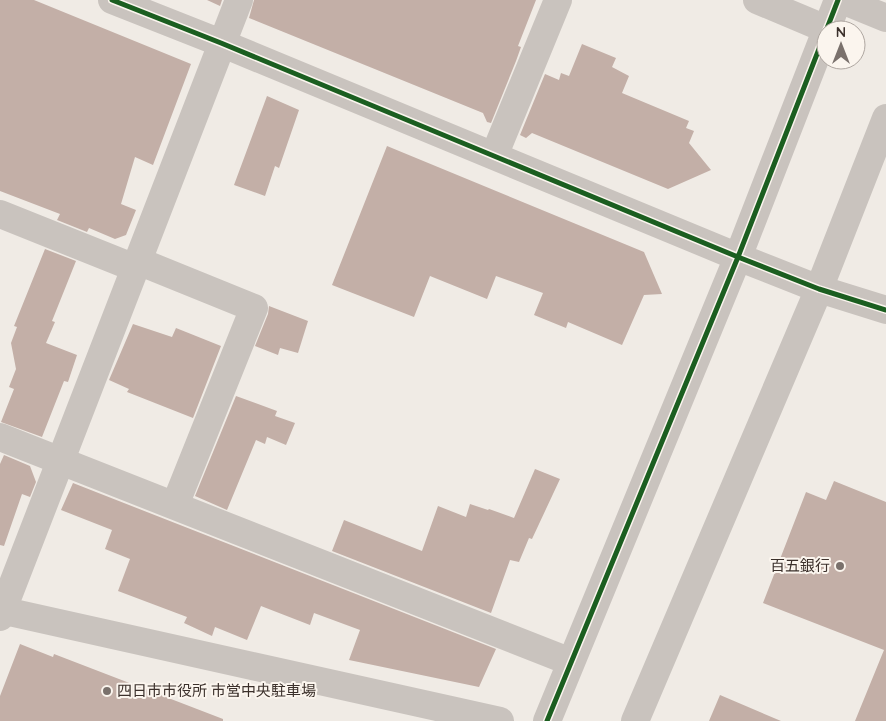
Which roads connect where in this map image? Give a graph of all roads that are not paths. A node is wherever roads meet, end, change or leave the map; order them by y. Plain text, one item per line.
1 (112, 0) edge
2 (239, 0) edge
3 (558, 0) edge
4 (757, 0) edge
5 (838, 0) edge
6 (842, 0) edge
7 (886, 18) edge
8 (830, 20) edge
9 (816, 25) edge
10 (221, 43) junction
11 (816, 55) edge
12 (886, 118) edge
13 (494, 156) junction
14 (0, 214) edge
15 (738, 257) junction
16 (136, 264) junction
17 (819, 289) junction
18 (886, 310) edge
19 (0, 437) edge
20 (60, 461) junction
21 (175, 505) junction
22 (1, 613) edge
23 (571, 662) junction
24 (500, 721) edge
25 (547, 721) edge
26 (635, 721) edge

1 - 10 street
2 - 10 street
3 - 13 street
4 - 9 street
5 - 8 street
6 - 7 street
10 - 13 street
10 - 16 street
11 - 15 street
12 - 17 street
13 - 15 street
14 - 16 street
15 - 17 street
15 - 23 street
16 - 20 street
16 - 21 street
17 - 18 street
17 - 26 street
19 - 20 street
20 - 21 street
20 - 22 street
21 - 23 street
22 - 24 street
23 - 25 street

